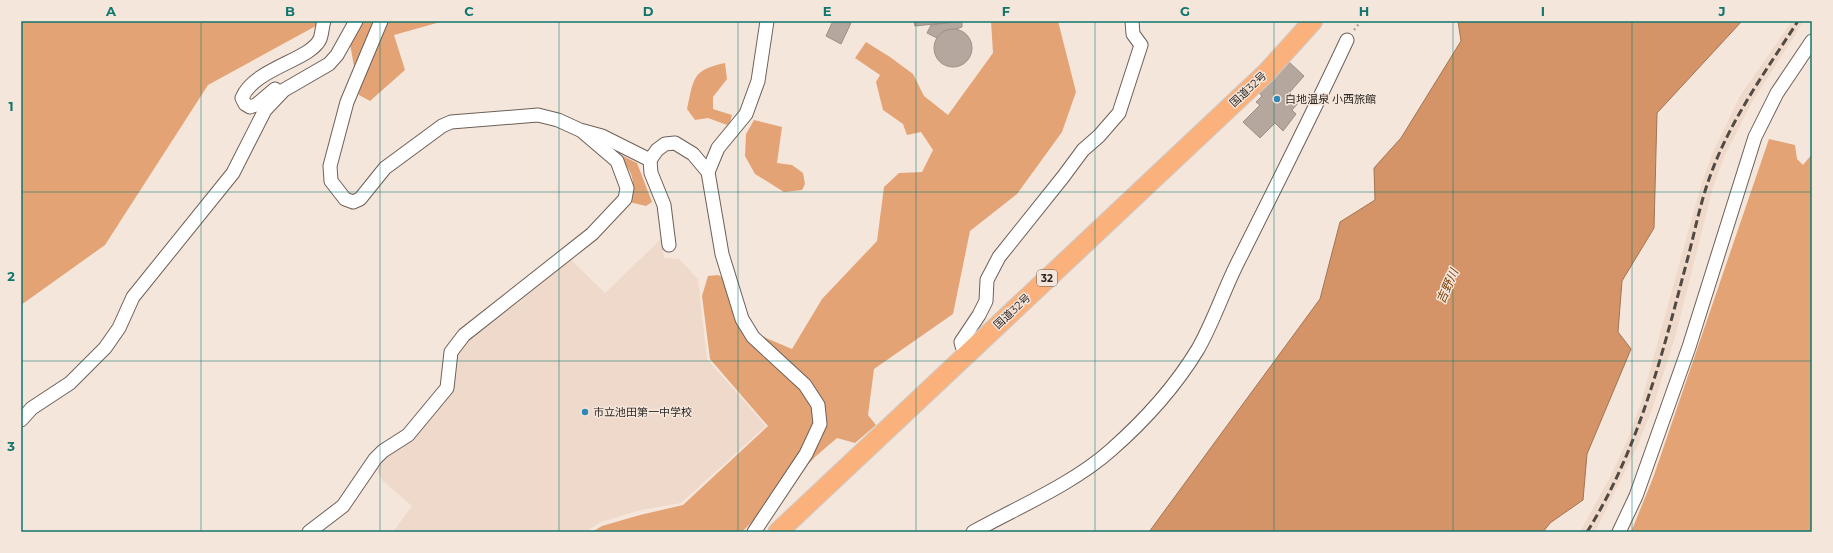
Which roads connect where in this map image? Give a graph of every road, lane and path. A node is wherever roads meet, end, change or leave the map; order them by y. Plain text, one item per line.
1 (324, 21) edge
2 (356, 21) edge
3 (381, 21) edge
4 (767, 21) edge
5 (1132, 21) edge
6 (1313, 21) edge
7 (1347, 40) dead end
8 (1812, 41) edge
9 (284, 90) junction
10 (580, 130) junction
11 (650, 160) junction
12 (708, 172) junction
13 (668, 246) dead end
14 (967, 354) junction
15 (21, 420) edge
16 (309, 532) edge
17 (754, 532) edge
18 (778, 532) edge
19 (974, 532) edge
20 (1619, 532) edge

1 - 9 street
2 - 9 street
3 - 10 street
4 - 12 street
5 - 14 street
6 - 14 highway, 国道32号 / 32
7 - 19 street
8 - 20 street
9 - 15 street
10 - 11 street
10 - 16 street
11 - 12 street
11 - 13 street
12 - 17 street
14 - 18 highway, 国道32号 / 32

